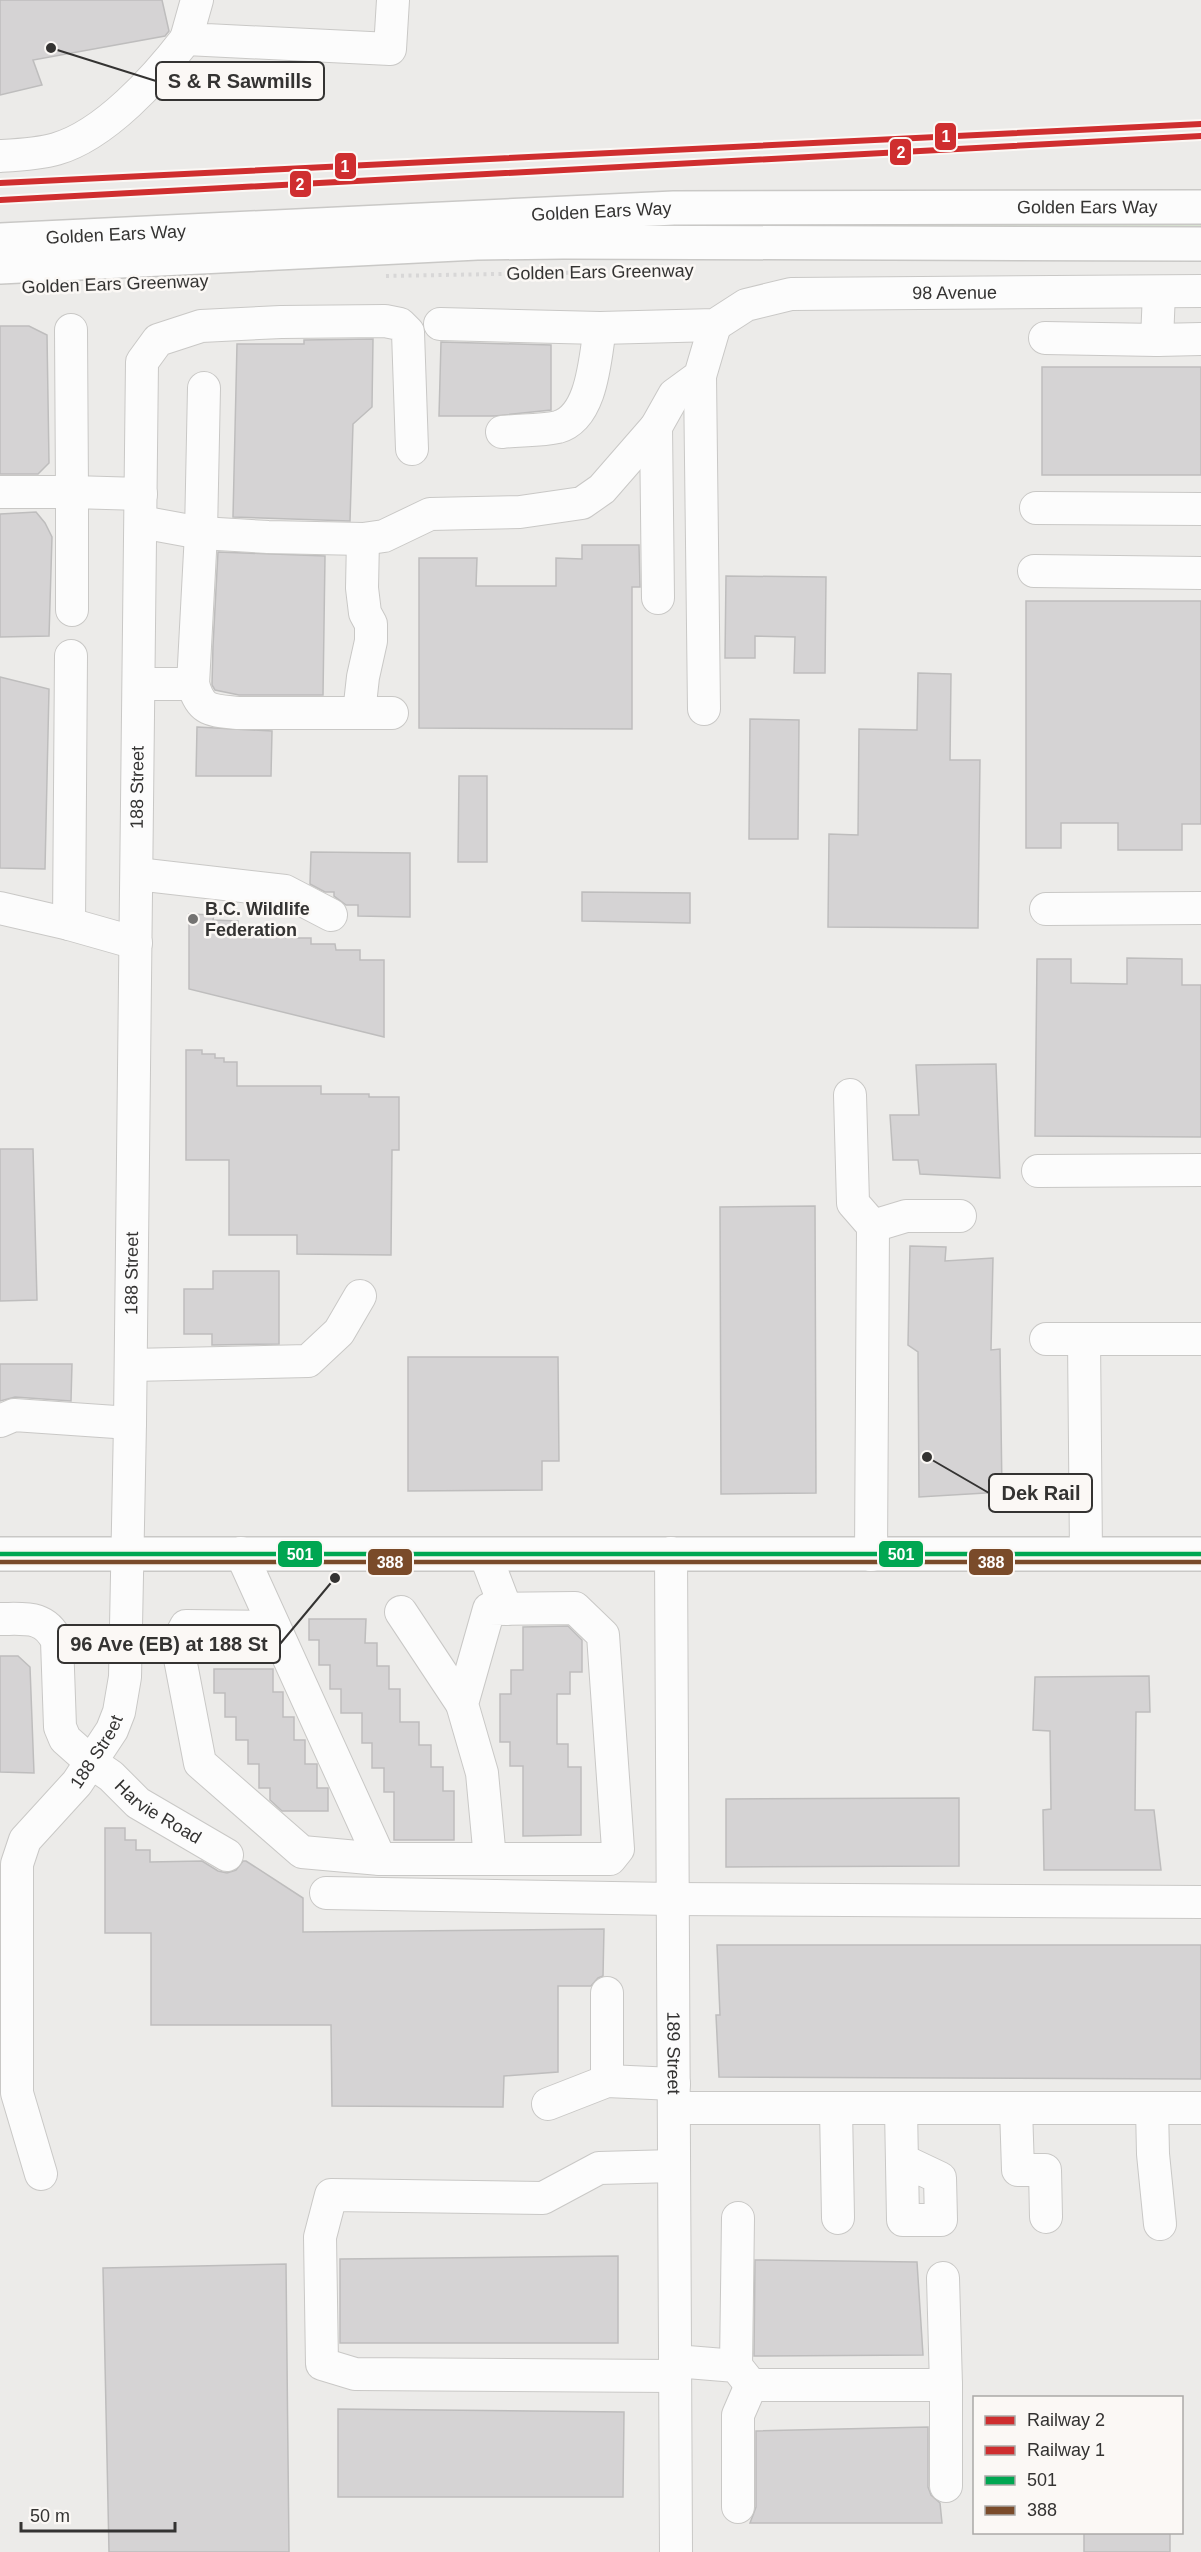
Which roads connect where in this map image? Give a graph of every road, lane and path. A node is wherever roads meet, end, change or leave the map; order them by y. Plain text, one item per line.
1 (197, 0) edge
2 (393, 0) edge
3 (186, 39) junction
4 (0, 156) edge
5 (1201, 207) edge
6 (0, 240) edge
7 (1201, 244) edge
8 (0, 267) edge
9 (671, 271) dead end
10 (375, 277) dead end
11 (1201, 291) edge
12 (1159, 292) junction
13 (440, 324) dead end
14 (715, 325) junction
15 (600, 328) junction
16 (71, 330) dead end
17 (1045, 338) dead end
18 (1157, 339) junction
19 (1201, 339) edge
20 (700, 376) junction
21 (204, 388) dead end
22 (656, 427) junction
23 (502, 432) dead end
24 (412, 449) dead end
25 (0, 492) edge
26 (72, 492) junction
27 (141, 508) junction
28 (1036, 508) dead end
29 (1201, 509) edge
30 (201, 532) junction
31 (363, 539) junction
32 (1034, 572) dead end
33 (1201, 573) edge
34 (658, 598) dead end
35 (72, 610) dead end
36 (71, 656) dead end
37 (139, 684) junction
38 (193, 684) junction
39 (704, 709) dead end
40 (359, 713) junction
41 (392, 713) dead end
42 (137, 874) junction
43 (0, 908) edge
44 (1201, 908) edge
45 (1046, 909) dead end
46 (331, 915) dead end
47 (69, 924) junction
48 (136, 943) junction
49 (850, 1095) dead end
50 (1201, 1170) edge
51 (1038, 1171) dead end
52 (960, 1216) dead end
53 (873, 1226) junction
54 (360, 1296) dead end
55 (1201, 1339) edge
56 (1046, 1340) dead end
57 (1084, 1340) junction
58 (131, 1365) junction
59 (0, 1421) edge
60 (130, 1423) junction
61 (128, 1552) junction
62 (241, 1553) junction
63 (671, 1553) junction
64 (0, 1554) edge
65 (485, 1554) junction
66 (1086, 1554) junction
67 (1201, 1554) edge
68 (872, 1555) junction
69 (506, 1609) junction
70 (401, 1612) dead end
71 (0, 1619) edge
72 (274, 1627) junction
73 (462, 1704) junction
74 (92, 1763) junction
75 (227, 1856) dead end
76 (380, 1859) junction
77 (490, 1859) junction
78 (326, 1893) dead end
79 (672, 1899) junction
80 (1201, 1902) edge
81 (607, 1993) dead end
82 (607, 2080) junction
83 (674, 2096) junction
84 (548, 2104) dead end
85 (836, 2108) junction
86 (901, 2108) junction
87 (1016, 2108) junction
88 (1152, 2108) junction
89 (1201, 2108) edge
90 (902, 2160) dead end
91 (674, 2166) junction
92 (41, 2174) dead end
93 (1046, 2217) dead end
94 (738, 2218) dead end
95 (838, 2218) dead end
96 (1160, 2224) dead end
97 (943, 2278) dead end
98 (675, 2368) junction
99 (743, 2376) junction
100 (946, 2385) junction
101 (946, 2486) dead end
102 (738, 2507) dead end
103 (676, 2552) edge

1 - 3 street
2 - 3 street
3 - 4 street
5 - 6 main road, Golden Ears Way
7 - 8 main road, Golden Ears Way
9 - 10 path, Golden Ears Greenway
11 - 12 street, 98 Avenue
12 - 14 street, 98 Avenue
12 - 18 street
13 - 15 street
14 - 15 street
14 - 20 street
15 - 23 street
16 - 26 street
17 - 18 street
18 - 19 street
20 - 22 street
20 - 39 street
21 - 30 street
22 - 31 street
22 - 34 street
24 - 27 street, 188 Street
25 - 26 street
26 - 27 street
26 - 35 street
27 - 30 street
27 - 37 street, 188 Street
28 - 29 street
30 - 31 street
30 - 38 street
31 - 40 street
32 - 33 street
36 - 47 street
37 - 38 street
37 - 42 street, 188 Street
38 - 40 street
40 - 41 street
42 - 46 street
42 - 48 street, 188 Street
43 - 47 street
44 - 45 street
47 - 48 street
48 - 58 street, 188 Street
49 - 53 street
50 - 51 street
52 - 53 street
53 - 68 street
54 - 58 street
55 - 57 street
56 - 57 street
57 - 66 street
58 - 60 street, 188 Street
59 - 60 street
60 - 61 street, 188 Street
61 - 62 main road
61 - 64 main road
61 - 74 street, 188 Street
62 - 65 main road
62 - 72 street
63 - 65 main road
63 - 68 main road
63 - 79 street, 189 Street
65 - 69 street
66 - 67 main road
66 - 68 main road
69 - 73 street
69 - 77 street
70 - 73 street
71 - 74 street, Harvie Road
72 - 76 street
72 - 76 street
73 - 77 street
74 - 75 street, Harvie Road
74 - 92 street, 188 Street
76 - 77 street
78 - 79 street
79 - 80 street
79 - 83 street, 189 Street
81 - 82 street
82 - 83 street
82 - 84 street
83 - 85 street
83 - 91 street, 189 Street
85 - 86 street
85 - 95 street
86 - 87 street
86 - 90 street
87 - 88 street
87 - 93 street
88 - 89 street
88 - 96 street
91 - 98 street, 189 Street
91 - 98 street
94 - 99 street
97 - 100 street
98 - 99 street
98 - 103 street, 189 Street
99 - 100 street
99 - 102 street
100 - 101 street

